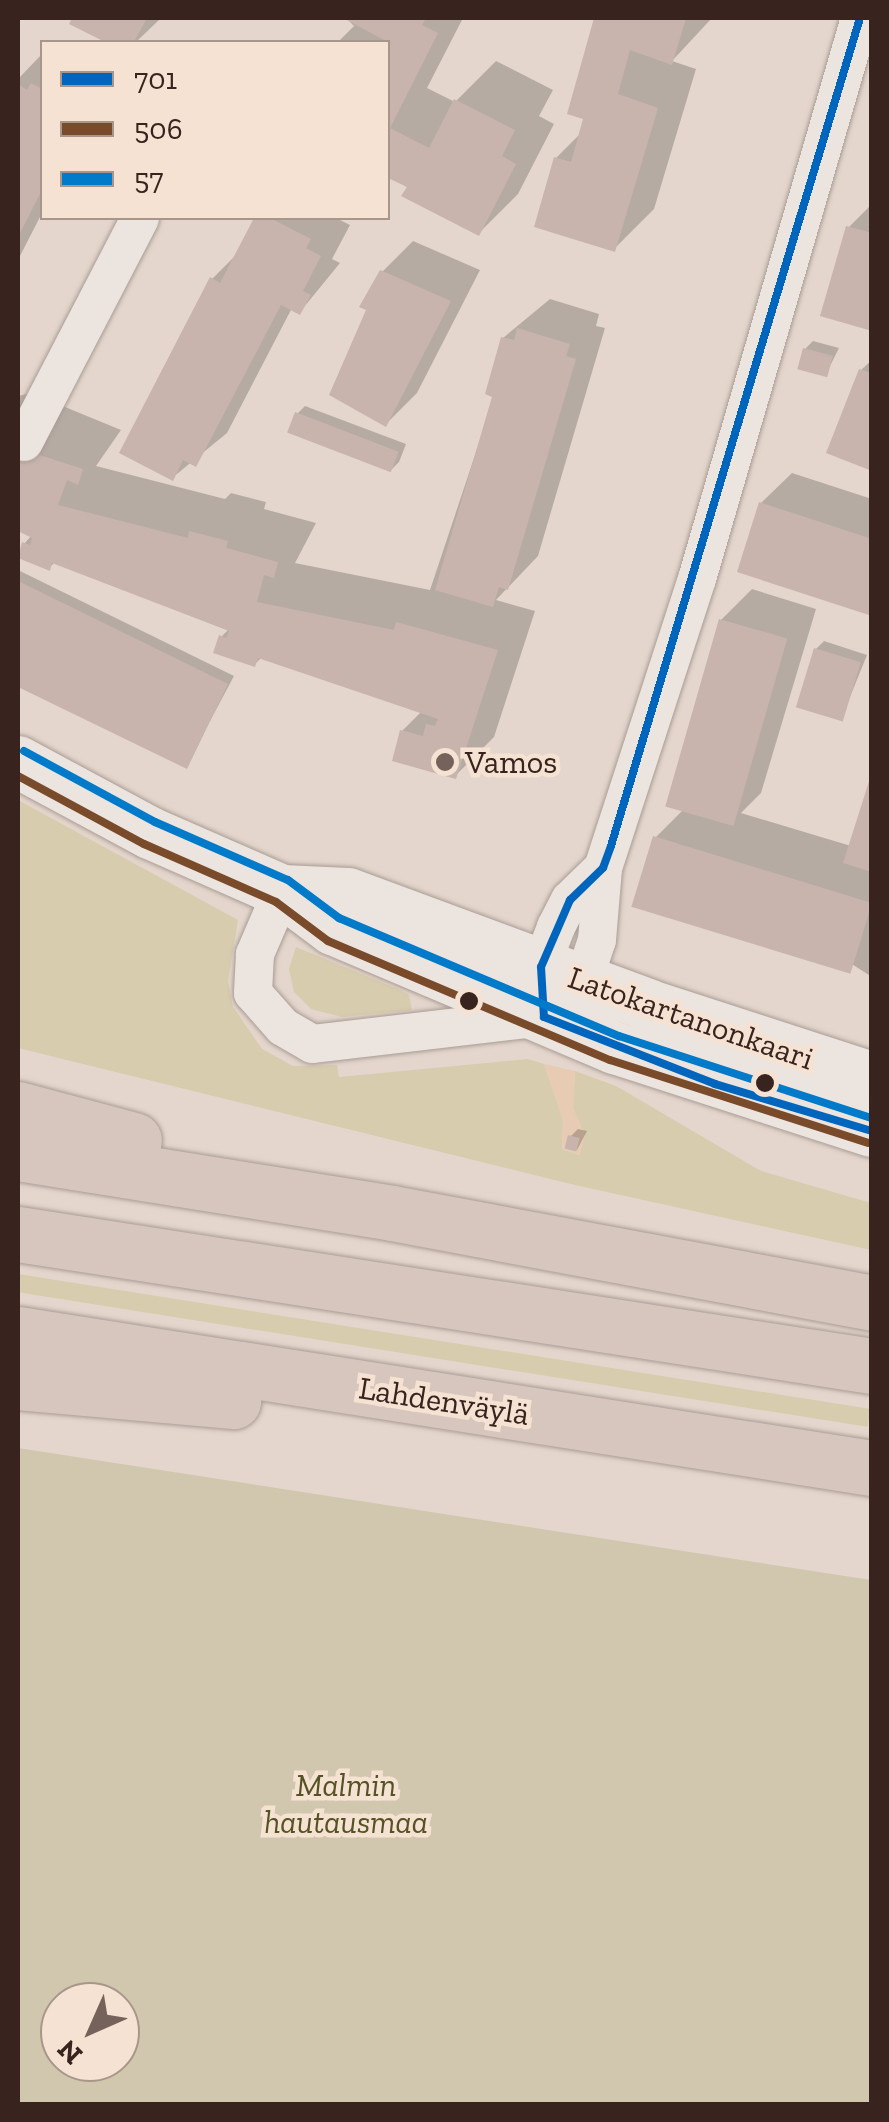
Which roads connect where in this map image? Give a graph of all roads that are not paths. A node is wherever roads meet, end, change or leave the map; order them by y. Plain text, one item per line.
1 (860, 18) edge
2 (139, 220) edge
3 (24, 442) dead end
4 (18, 762) edge
5 (282, 892) junction
6 (556, 989) junction
7 (872, 1078) edge
8 (18, 1108) edge
9 (872, 1131) edge
10 (18, 1152) edge
11 (392, 1213) junction
12 (18, 1234) edge
13 (872, 1303) edge
14 (18, 1334) edge
15 (872, 1366) edge
16 (18, 1382) edge
17 (625, 1429) junction
18 (872, 1468) edge

1 - 6 street
2 - 3 street
4 - 5 street, Latokartanonkaari
5 - 6 street, Latokartanonkaari
5 - 6 street
6 - 7 street, Latokartanonkaari
6 - 9 street, Latokartanonkaari
8 - 11 highway
10 - 11 highway
11 - 13 highway
12 - 15 highway
14 - 17 highway, Lahdenväylä
16 - 17 highway
17 - 18 highway, Lahdenväylä

